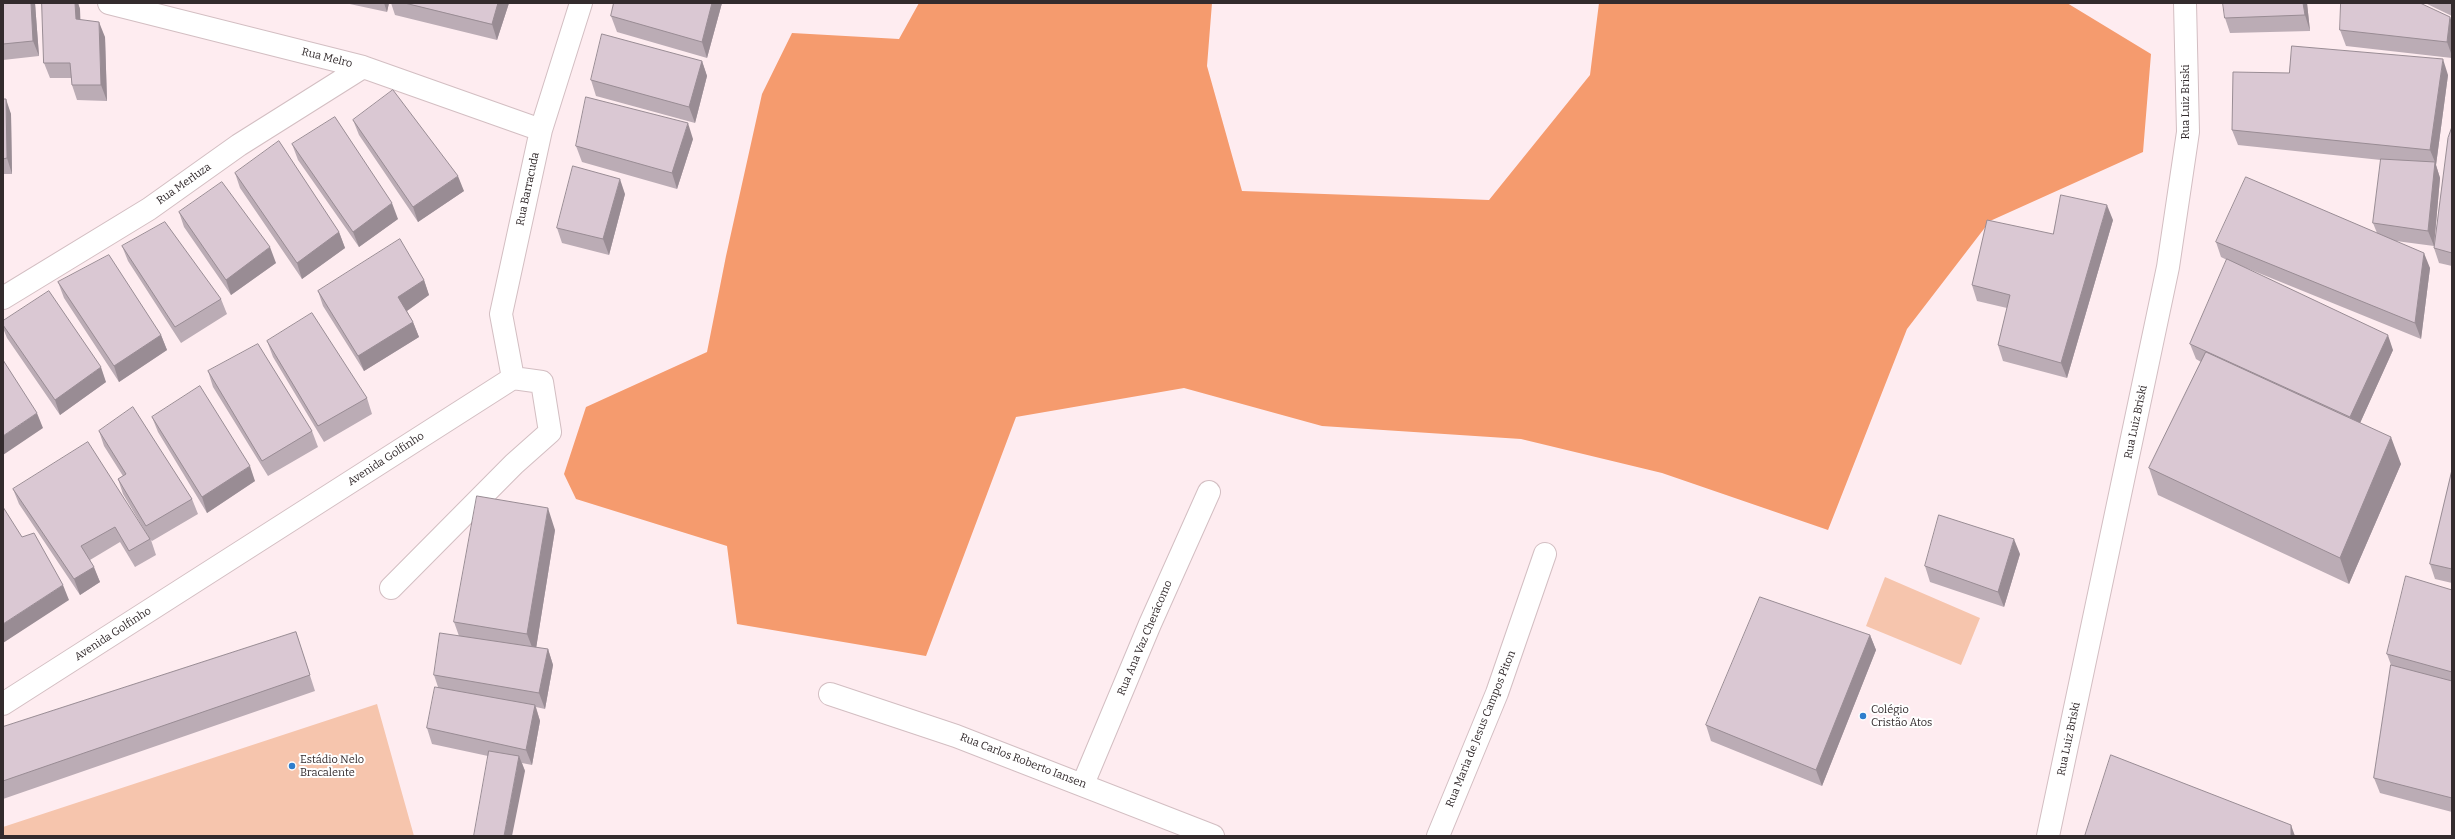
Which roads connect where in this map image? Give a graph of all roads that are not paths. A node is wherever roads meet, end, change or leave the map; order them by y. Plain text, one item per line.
1 (109, 3) edge
2 (581, 3) edge
3 (2185, 3) edge
4 (363, 67) junction
5 (541, 130) junction
6 (3, 298) edge
7 (513, 378) junction
8 (1209, 492) dead end
9 (1545, 554) dead end
10 (391, 588) dead end
11 (830, 694) dead end
12 (3, 704) edge
13 (1083, 784) junction
14 (1213, 836) edge
15 (1438, 836) edge
16 (2048, 836) edge

1 - 4 street, Rua Melro
2 - 5 street, Rua Barracuda
3 - 16 street, Rua Luiz Briski
4 - 5 street, Rua Melro
4 - 6 street, Rua Merluza
5 - 7 street, Rua Barracuda
7 - 10 street
7 - 12 street, Avenida Golfinho
8 - 13 street, Rua Ana Vaz Cherácomo
9 - 15 street, Rua Maria de Jesus Campos Piton
11 - 13 street, Rua Carlos Roberto Iansen
13 - 14 street, Rua Carlos Roberto Iansen

